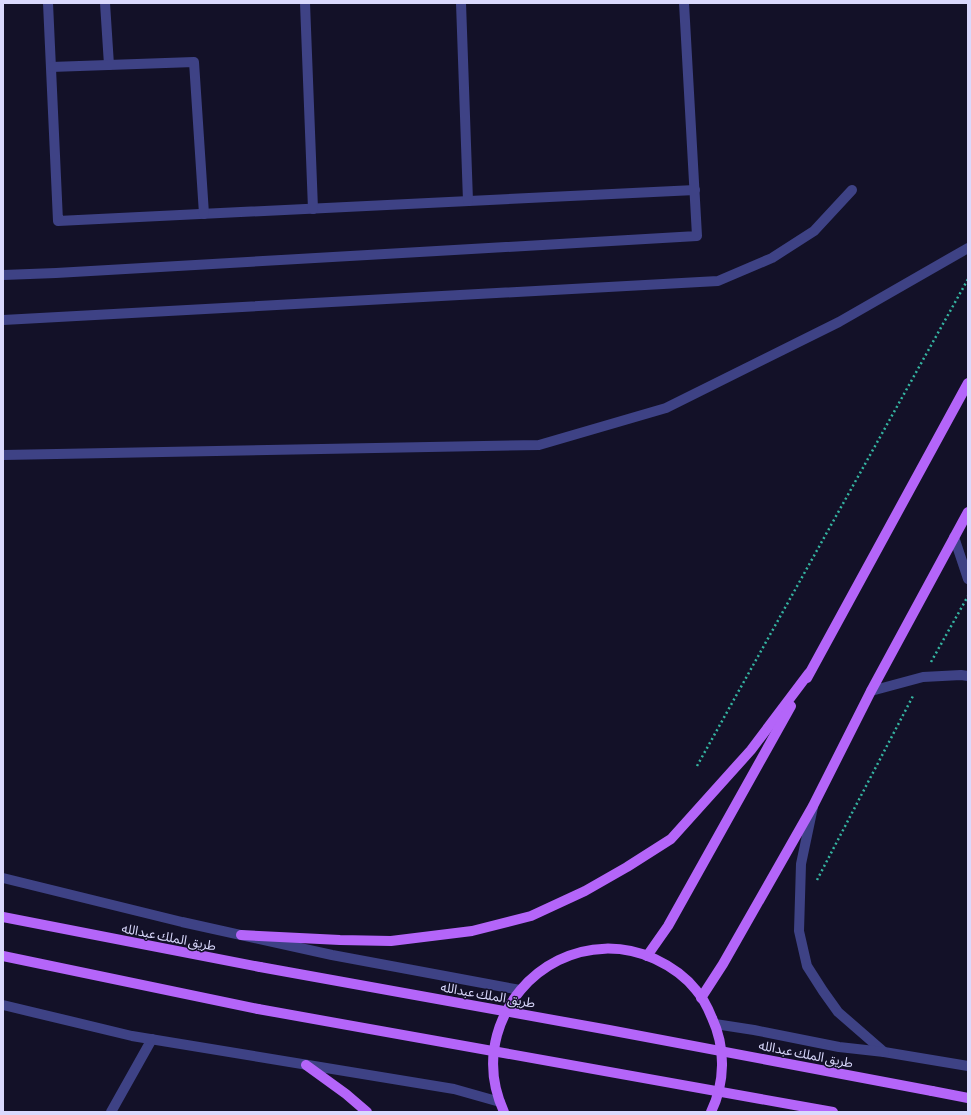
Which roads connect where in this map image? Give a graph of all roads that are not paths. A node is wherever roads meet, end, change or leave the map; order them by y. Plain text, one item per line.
1 (48, 3) edge
2 (105, 3) edge
3 (305, 3) edge
4 (461, 3) edge
5 (684, 3) edge
6 (109, 65) junction
7 (51, 67) junction
8 (695, 190) junction
9 (852, 190) dead end
10 (468, 201) junction
11 (313, 209) junction
12 (204, 214) junction
13 (968, 248) edge
14 (3, 275) edge
15 (3, 320) edge
16 (968, 383) edge
17 (3, 455) edge
18 (968, 512) edge
19 (954, 537) junction
20 (968, 579) edge
21 (809, 673) junction
22 (968, 676) edge
23 (871, 690) junction
24 (813, 806) junction
25 (3, 878) edge
26 (3, 917) edge
27 (241, 935) junction
28 (3, 956) edge
29 (647, 956) junction
30 (520, 990) junction
31 (701, 998) junction
32 (3, 1005) edge
33 (715, 1024) junction
34 (152, 1039) junction
35 (884, 1052) junction
36 (306, 1065) junction
37 (968, 1066) edge
38 (968, 1098) edge
39 (500, 1102) junction
40 (111, 1112) edge
41 (366, 1112) edge
42 (504, 1112) edge
43 (711, 1112) edge
44 (833, 1112) edge

1 - 7 street
2 - 6 street
3 - 11 street
4 - 10 street
5 - 8 street
6 - 7 street
6 - 12 street
7 - 12 street
8 - 10 street
8 - 14 street
9 - 15 street
10 - 11 street
11 - 12 street
13 - 17 street
16 - 21 main road
18 - 19 main road
19 - 20 street
19 - 23 main road
21 - 27 main road
21 - 29 main road
22 - 23 street
23 - 24 main road
24 - 31 main road
24 - 35 street
25 - 27 street
26 - 38 main road, طريق الملك عبدالله, bridge
27 - 30 street
28 - 44 main road, bridge
29 - 30 main road
29 - 31 main road
30 - 39 main road
31 - 33 main road
32 - 34 street
33 - 35 street
33 - 43 main road
34 - 36 street
34 - 40 street
35 - 37 street
36 - 39 street
36 - 41 main road
39 - 42 main road

